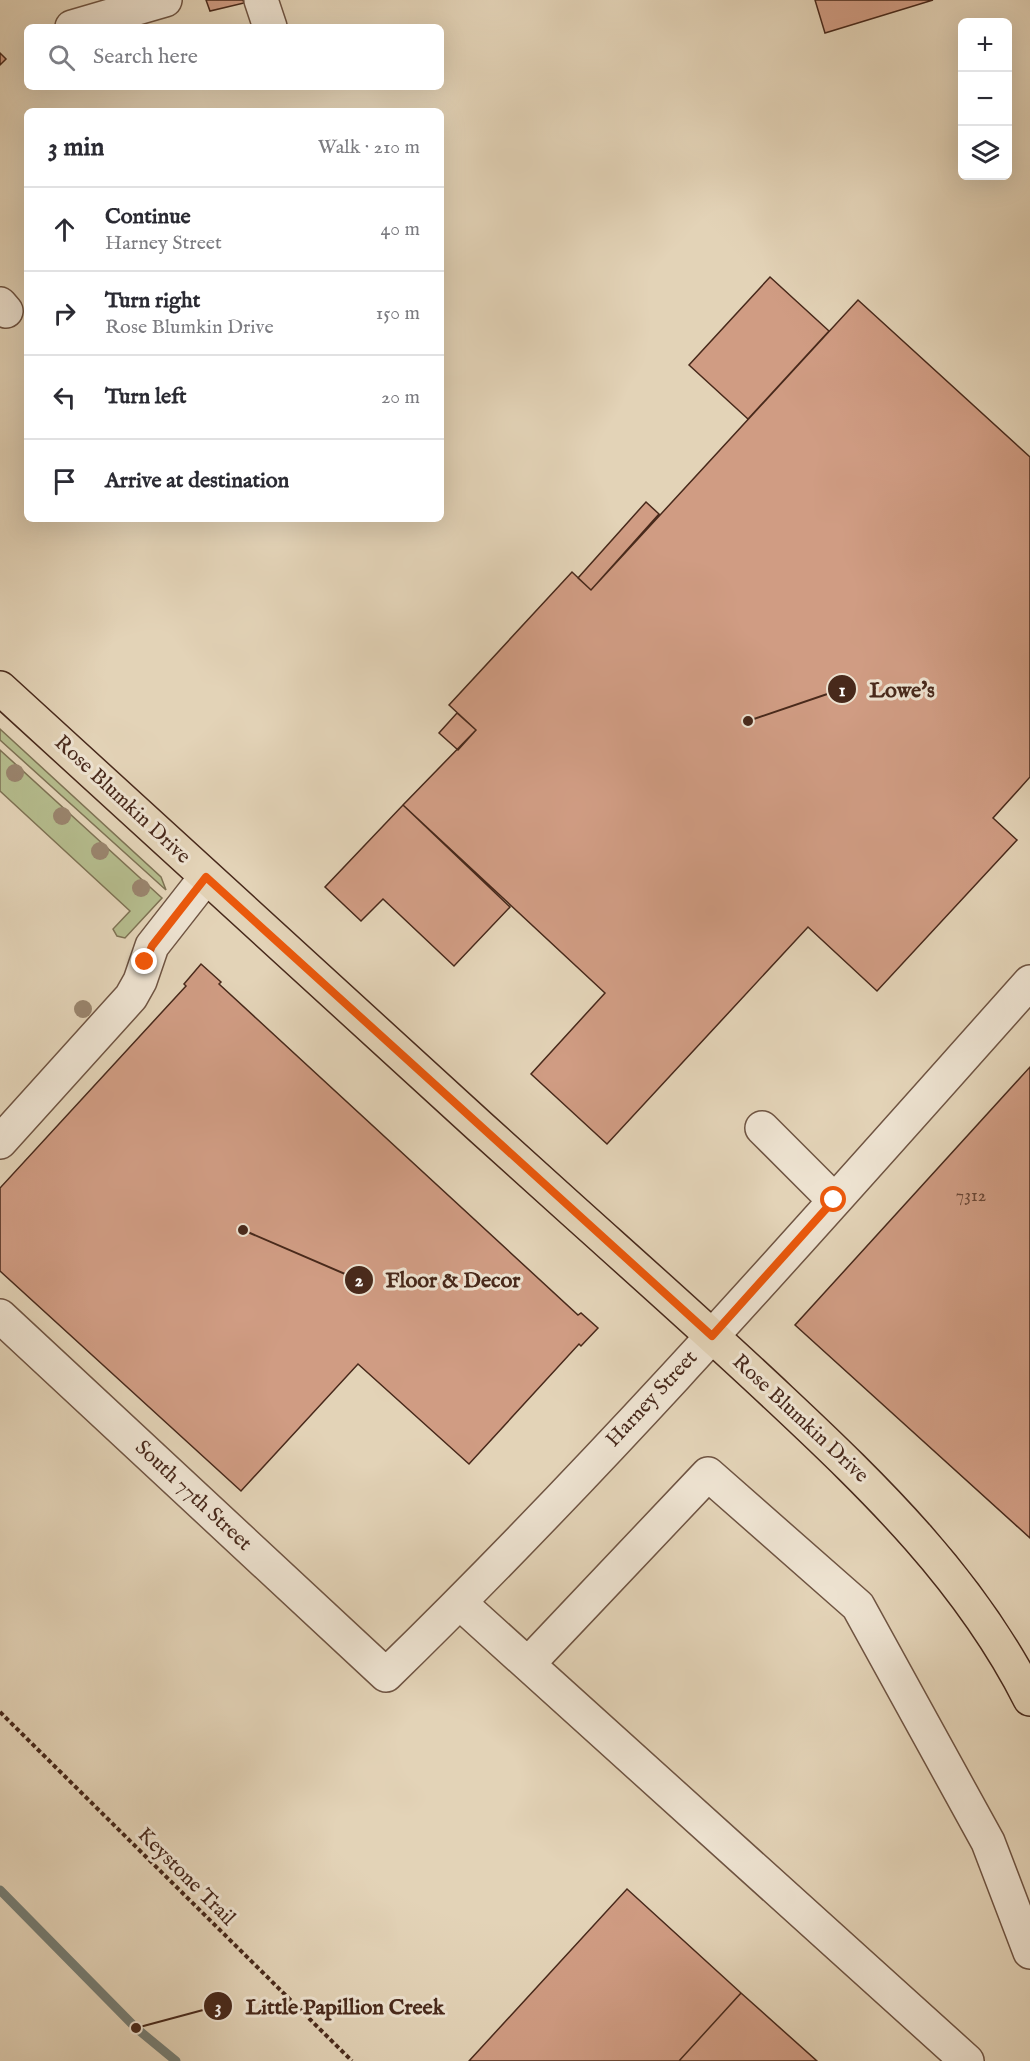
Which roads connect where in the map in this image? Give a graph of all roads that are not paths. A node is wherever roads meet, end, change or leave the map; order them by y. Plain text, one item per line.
1 (165, 0) edge
2 (261, 0) edge
3 (82, 24) edge
4 (269, 24) edge
5 (0, 688) edge
6 (206, 877) junction
7 (1030, 982) edge
8 (762, 1128) dead end
9 (0, 1142) edge
10 (834, 1200) junction
11 (0, 1316) edge
12 (712, 1336) junction
13 (460, 1603) junction
14 (528, 1664) junction
15 (387, 1675) joint
16 (1030, 1699) edge
17 (1030, 1952) edge
18 (968, 2061) edge

1 - 3 street
2 - 4 street
5 - 6 main road, Rose Blumkin Drive
6 - 9 street
6 - 12 main road, Rose Blumkin Drive
7 - 10 street, Harney Street
8 - 10 street
10 - 12 street, Harney Street
11 - 15 street, South 77th Street
12 - 13 street, Harney Street
12 - 16 main road, Rose Blumkin Drive
13 - 14 street
13 - 15 street, Harney Street
14 - 17 street
14 - 18 street

